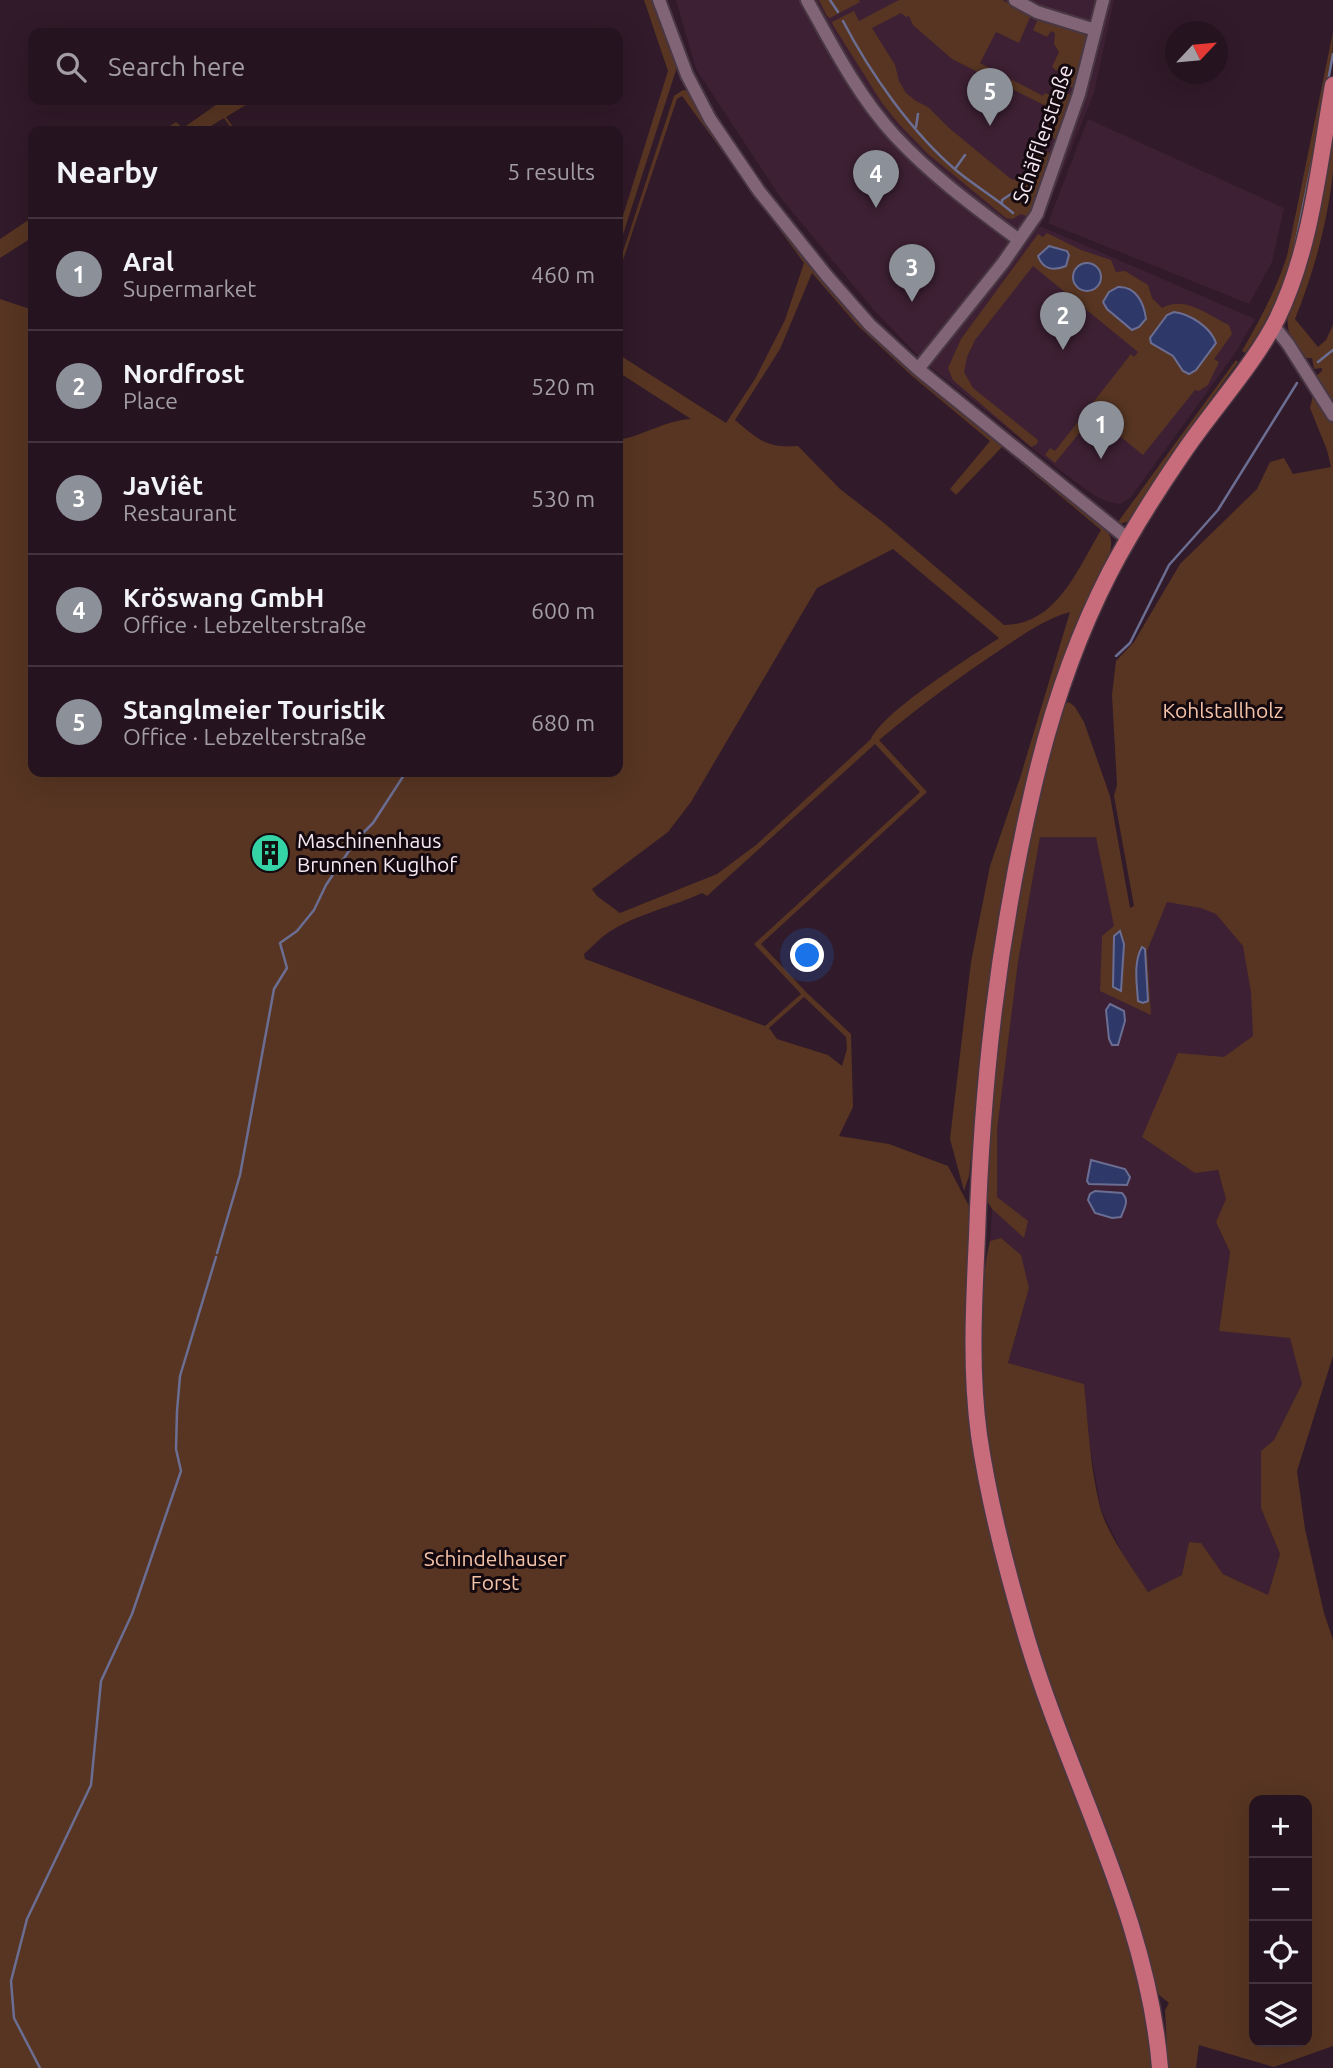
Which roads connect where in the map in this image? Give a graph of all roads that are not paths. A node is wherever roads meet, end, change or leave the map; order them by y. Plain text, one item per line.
1 (659, 0) edge
2 (807, 0) edge
3 (1015, 0) edge
4 (1103, 0) edge
5 (1096, 30) junction
6 (1333, 85) edge
7 (1019, 240) junction
8 (1273, 325) junction
9 (918, 369) junction
10 (1333, 415) edge
11 (1128, 539) junction
12 (1160, 2068) edge

1 - 9 street
2 - 7 street
3 - 5 street
4 - 5 street, Schäfflerstraße
5 - 7 street, Schäfflerstraße
6 - 8 main road
7 - 9 street, Schäfflerstraße
8 - 10 street
8 - 11 main road
9 - 11 street
11 - 12 main road

